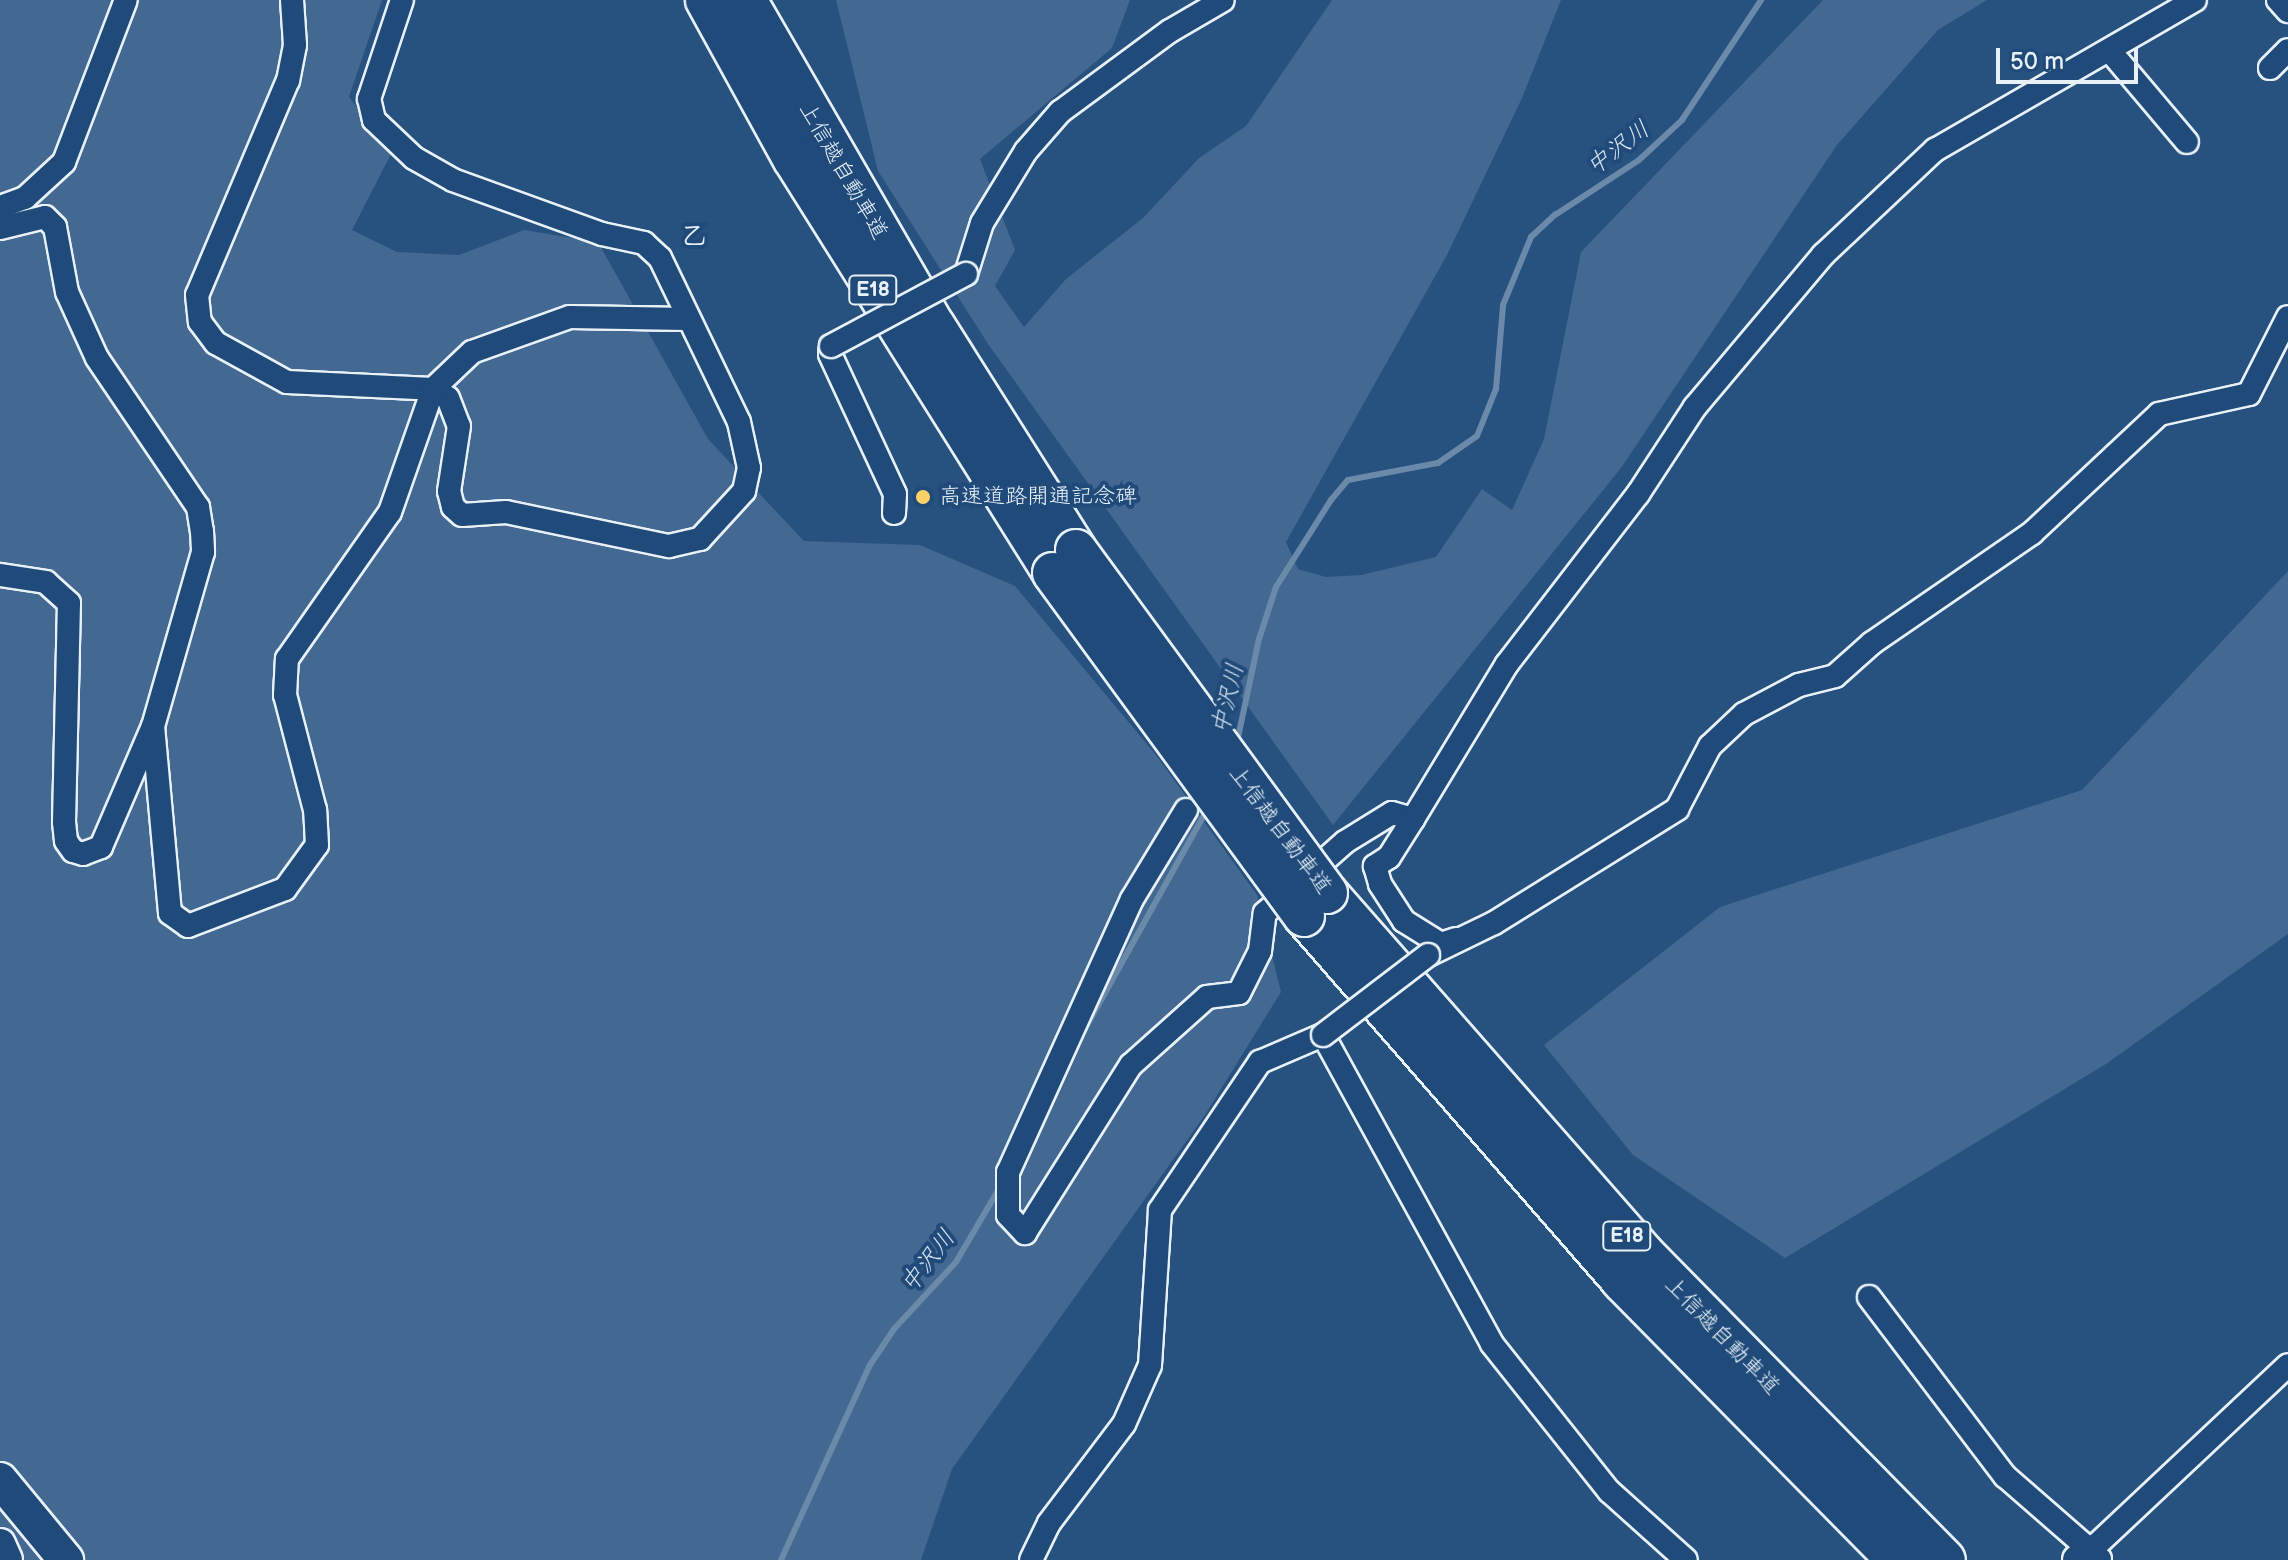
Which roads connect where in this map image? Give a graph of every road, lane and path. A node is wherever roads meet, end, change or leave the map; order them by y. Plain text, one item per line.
1 (126, 0) edge
2 (292, 0) edge
3 (402, 0) edge
4 (706, 0) edge
5 (746, 0) edge
6 (1223, 0) edge
7 (2195, 0) edge
8 (2278, 0) edge
9 (2288, 11) edge
10 (2288, 50) edge
11 (2110, 51) junction
12 (2270, 68) dead end
13 (2187, 142) dead end
14 (0, 207) edge
15 (0, 228) edge
16 (2288, 317) edge
17 (687, 319) junction
18 (433, 389) junction
19 (894, 513) dead end
20 (1064, 561) junction
21 (0, 575) edge
22 (153, 726) junction
23 (1186, 810) dead end
24 (1413, 819) junction
25 (1316, 905) junction
26 (1494, 923) junction
27 (1323, 1035) junction
28 (1869, 1297) dead end
29 (2288, 1365) edge
30 (0, 1480) edge
31 (0, 1544) edge
32 (2090, 1557) edge
33 (7, 1560) edge
34 (66, 1560) edge
35 (1031, 1560) edge
36 (1686, 1560) edge
37 (1897, 1560) edge
38 (1945, 1560) edge

1 - 14 street
2 - 18 street
3 - 17 street
4 - 20 highway, 上信越自動車道 / E18
5 - 20 highway, 上信越自動車道 / E18
6 - 19 street, bridge
7 - 11 street
8 - 9 street
10 - 12 street
11 - 13 street
11 - 24 street
15 - 22 street
16 - 26 street
17 - 18 street
17 - 18 street
18 - 22 street
20 - 25 highway, 上信越自動車道 / E18, bridge
21 - 22 street
23 - 24 street
24 - 26 street
25 - 37 highway, 上信越自動車道 / E18
25 - 38 highway, 上信越自動車道 / E18
26 - 27 street, bridge
27 - 35 street
27 - 36 street
28 - 32 street
29 - 32 street
30 - 34 main road
31 - 33 street

